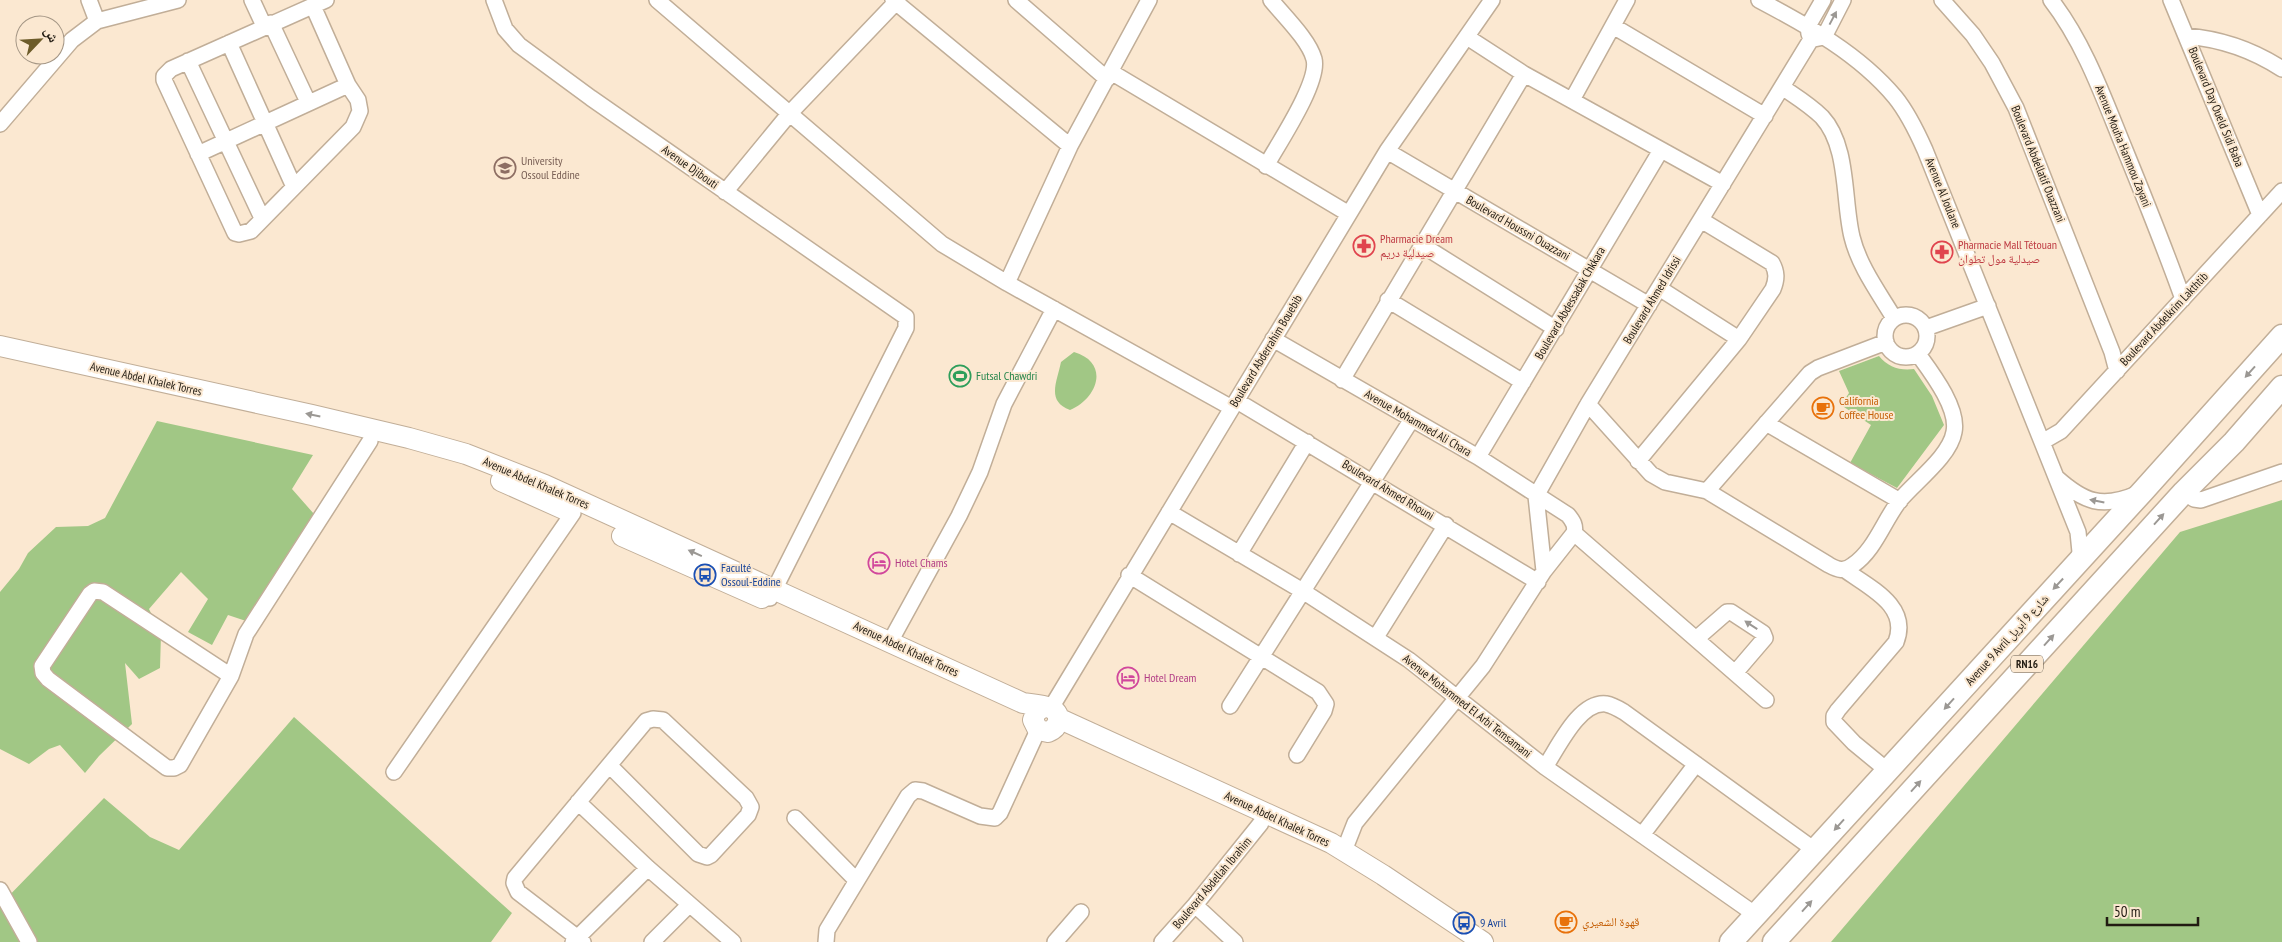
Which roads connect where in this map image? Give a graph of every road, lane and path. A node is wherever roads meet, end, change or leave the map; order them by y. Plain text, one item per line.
1 (89, 0) edge
2 (178, 0) edge
3 (252, 0) edge
4 (494, 0) edge
5 (657, 0) edge
6 (1016, 0) edge
7 (1272, 0) edge
8 (1492, 0) edge
9 (1627, 0) edge
10 (1759, 0) edge
11 (1823, 0) edge
12 (1843, 0) edge
13 (1942, 0) edge
14 (2051, 0) edge
15 (2170, 0) edge
16 (896, 1) edge
17 (1144, 2) edge
18 (320, 3) edge
19 (97, 21) junction
20 (268, 25) junction
21 (1613, 26) junction
22 (1814, 34) junction
23 (2186, 36) junction
24 (1467, 37) junction
25 (229, 43) junction
26 (188, 61) junction
27 (2282, 69) edge
28 (1524, 74) junction
29 (1109, 76) junction
30 (348, 85) junction
31 (1782, 87) junction
32 (1572, 100) junction
33 (308, 102) junction
34 (790, 113) junction
35 (1765, 116) junction
36 (265, 122) junction
37 (0, 124) edge
38 (225, 141) junction
39 (1070, 146) junction
40 (1661, 150) junction
41 (1387, 151) junction
42 (198, 154) junction
43 (1266, 166) junction
44 (1723, 184) junction
45 (294, 187) junction
46 (1455, 191) junction
47 (2282, 191) edge
48 (725, 192) junction
49 (1349, 214) junction
50 (2260, 215) junction
51 (262, 218) junction
52 (1701, 220) junction
53 (1422, 245) junction
54 (1589, 269) junction
55 (1007, 283) junction
56 (1659, 288) junction
57 (2183, 299) junction
58 (1388, 300) junction
59 (1649, 304) junction
60 (1988, 306) junction
61 (1054, 309) junction
62 (1894, 318) junction
63 (1926, 328) junction
64 (1556, 329) junction
65 (2282, 336) edge
66 (1273, 339) junction
67 (1739, 339) junction
68 (1886, 342) junction
69 (0, 346) edge
70 (1918, 354) junction
71 (0, 359) edge
72 (2117, 371) junction
73 (1342, 380) junction
74 (1523, 382) junction
75 (2282, 387) edge
76 (1235, 404) junction
77 (1588, 404) junction
78 (1412, 419) junction
79 (1766, 423) junction
80 (370, 441) junction
81 (1307, 442) junction
82 (2042, 442) junction
83 (1478, 457) junction
84 (1638, 461) junction
85 (2282, 472) edge
86 (2056, 477) junction
87 (1372, 481) junction
88 (1707, 491) junction
89 (2143, 492) junction
90 (2184, 492) junction
91 (1536, 496) junction
92 (1900, 501) junction
93 (1169, 512) junction
94 (573, 513) junction
95 (1446, 525) junction
96 (1574, 534) junction
97 (1239, 554) junction
98 (2077, 564) junction
99 (1845, 570) junction
100 (1129, 576) junction
101 (1541, 577) junction
102 (1301, 590) junction
103 (772, 595) junction
104 (1376, 637) junction
105 (1696, 639) junction
106 (890, 642) junction
107 (1261, 656) junction
108 (1735, 673) junction
109 (231, 676) junction
110 (1457, 697) junction
111 (1766, 700) dead end
112 (1230, 706) dead end
113 (1046, 719) junction
114 (1297, 755) dead end
115 (1696, 764) junction
116 (610, 766) junction
117 (1545, 767) junction
118 (1888, 771) junction
119 (394, 772) dead end
120 (578, 802) junction
121 (795, 818) dead end
122 (1261, 823) junction
123 (1354, 823) junction
124 (1642, 835) junction
125 (1326, 841) junction
126 (1344, 850) junction
127 (1816, 851) junction
128 (648, 868) junction
129 (856, 880) junction
130 (0, 890) edge
131 (689, 904) junction
132 (1196, 905) junction
133 (1081, 912) dead end
134 (1756, 915) junction
135 (578, 940) edge
136 (730, 941) edge
137 (29, 942) edge
138 (652, 942) edge
139 (826, 942) edge
140 (1054, 942) edge
141 (1162, 942) edge
142 (1235, 942) edge
143 (1458, 942) edge
144 (1484, 942) edge
145 (1731, 942) edge
146 (1774, 942) edge

1 - 19 street
2 - 19 street
3 - 20 street
4 - 48 street, Avenue Djibouti
5 - 34 street, Boulevard Ahmed Rhouni
6 - 29 street
7 - 43 street
8 - 24 street, Boulevard Abderrahim Bouebib
9 - 21 street
10 - 22 street, Avenue Al Joulane
11 - 22 street
22 -> 12 street
13 - 72 street, Boulevard Abdellatif Ouazzani
14 - 57 street, Avenue Mouha Hammou Zayani
15 - 23 street, Boulevard Day Oueld Sidi Baba
16 - 34 street
16 - 39 street
17 - 29 street
18 - 20 street
18 - 30 street
19 - 37 street
20 - 25 street
20 - 33 street
21 - 32 street
21 - 35 street
22 - 31 street, Boulevard Ahmed Idrissi
22 - 60 street, Avenue Al Joulane
23 - 27 street
23 - 50 street, Boulevard Day Oueld Sidi Baba
24 - 28 street
24 - 41 street, Boulevard Abderrahim Bouebib
25 - 26 street
25 - 36 street
26 - 38 street
26 - 42 street
28 - 32 street
28 - 46 street
29 - 39 street
29 - 43 street
30 - 33 street
30 - 45 street
31 - 35 street, Boulevard Ahmed Idrissi
31 - 62 street
32 - 40 street
33 - 36 street
34 - 48 street
34 - 55 street, Boulevard Ahmed Rhouni
35 - 44 street, Boulevard Ahmed Idrissi
36 - 38 street
36 - 45 street
38 - 42 street
38 - 51 street
39 - 55 street
40 - 44 street
40 - 54 street, Boulevard Abdessadak Chkkara
41 - 46 street, Boulevard Houssni Ouazzani
41 - 49 street, Boulevard Abderrahim Bouebib
42 - 51 street
43 - 49 street
44 - 52 street, Boulevard Ahmed Idrissi
45 - 51 street
46 - 53 street
46 - 54 street, Boulevard Houssni Ouazzani
47 - 50 street, Boulevard Abdelkrim Lakthtib
48 - 103 street, Avenue Djibouti
49 - 66 street, Boulevard Abderrahim Bouebib
50 - 57 street, Boulevard Abdelkrim Lakthtib
52 - 56 street, Boulevard Ahmed Idrissi
52 - 67 street
53 - 58 street
53 - 64 street
54 - 59 street, Boulevard Houssni Ouazzani
54 - 64 street, Boulevard Abdessadak Chkkara
55 - 61 street, Boulevard Ahmed Rhouni
56 - 59 street, Boulevard Ahmed Idrissi
56 - 67 street
57 - 72 street, Boulevard Abdelkrim Lakthtib
58 - 73 street
58 - 74 street
59 - 77 street, Boulevard Ahmed Idrissi
60 - 63 street
60 - 82 street, Avenue Al Joulane
61 - 76 street, Boulevard Ahmed Rhouni
61 - 106 street
62 - 63 street
62 - 68 street
63 - 70 street
64 - 74 street, Boulevard Abdessadak Chkkara
65 -> 89 highway, Avenue 9 Avril شارع 9 أبريل / RN16
66 - 73 street, Avenue Mohammed Ali Chara
66 - 76 street, Boulevard Abderrahim Bouebib
67 - 84 street
68 - 70 street
68 - 79 street
103 -> 69 main road, Avenue Abdel Khalek Torres
70 - 92 street
71 - 80 main road, Avenue Abdel Khalek Torres
72 - 82 street, Boulevard Abdelkrim Lakthtib
73 - 78 street, Avenue Mohammed Ali Chara
74 - 83 street, Boulevard Abdessadak Chkkara
75 - 90 highway, RN16
76 - 81 street, Boulevard Ahmed Rhouni
76 - 93 street, Boulevard Abderrahim Bouebib
77 - 84 street
77 - 91 street, Boulevard Ahmed Idrissi
78 - 83 street, Avenue Mohammed Ali Chara
78 - 87 street
79 - 88 street
79 - 92 street
80 - 94 main road, Avenue Abdel Khalek Torres
80 - 109 street
81 - 87 street, Boulevard Ahmed Rhouni
81 - 97 street
82 - 86 street, Avenue Al Joulane
83 - 91 street, Avenue Mohammed Ali Chara
84 - 88 street
85 - 90 street
89 -> 86 street
86 - 98 street, Avenue Al Joulane
87 - 95 street, Boulevard Ahmed Rhouni
87 - 102 street
88 - 99 street
89 - 98 highway, Avenue 9 Avril شارع 9 أبريل / RN16
146 -> 90 highway, RN16
91 - 96 street, Avenue Mohammed Ali Chara
91 - 101 street
92 - 99 street
93 - 97 street, Avenue Mohammed El Arbi Temsamani
93 - 100 street, Boulevard Abderrahim Bouebib
94 - 103 main road, Avenue Abdel Khalek Torres
94 - 119 street
95 - 101 street, Boulevard Ahmed Rhouni
95 - 104 street
96 - 101 street
96 - 105 street
97 - 102 street, Avenue Mohammed El Arbi Temsamani
98 -> 118 highway, Avenue 9 Avril شارع 9 أبريل / RN16
99 - 118 street
100 - 107 street
100 - 113 street, Boulevard Abderrahim Bouebib
101 - 110 street
102 - 104 street, Avenue Mohammed El Arbi Temsamani
102 - 107 street
103 - 106 main road, Avenue Abdel Khalek Torres
103 - 113 main road, Avenue Abdel Khalek Torres
104 - 110 street, Avenue Mohammed El Arbi Temsamani
105 - 108 street
108 -> 105 street
106 - 113 main road, Avenue Abdel Khalek Torres
107 - 112 street
107 - 114 street
108 - 111 street
109 - 109 street
110 - 117 street, Avenue Mohammed El Arbi Temsamani
110 - 123 street
113 - 122 main road, Avenue Abdel Khalek Torres
113 - 125 main road, Avenue Abdel Khalek Torres
113 - 129 street, Boulevard Abderrahim Bouebib
115 - 117 street
115 - 124 street
115 - 127 street
116 - 116 street
116 - 120 street
117 - 124 street, Avenue Mohammed El Arbi Temsamani
118 -> 127 highway, Avenue 9 Avril شارع 9 أبريل / RN16
120 - 128 street
120 - 135 street
121 - 129 street
122 - 132 street, Boulevard Abdellah Ibrahim
122 - 143 main road, Avenue Abdel Khalek Torres
123 - 125 street
123 - 126 street
124 - 134 street, Avenue Mohammed El Arbi Temsamani
125 - 126 main road, Avenue Abdel Khalek Torres
126 - 144 main road, Avenue Abdel Khalek Torres
127 - 134 highway, Avenue 9 Avril شارع 9 أبريل / RN16
128 - 131 street
128 - 135 street
129 - 139 street
130 - 137 street
131 - 136 street
131 - 138 street
132 - 141 street, Boulevard Abdellah Ibrahim
132 - 142 street
133 - 140 street
134 - 145 highway, Avenue 9 Avril شارع 9 أبريل / RN16

